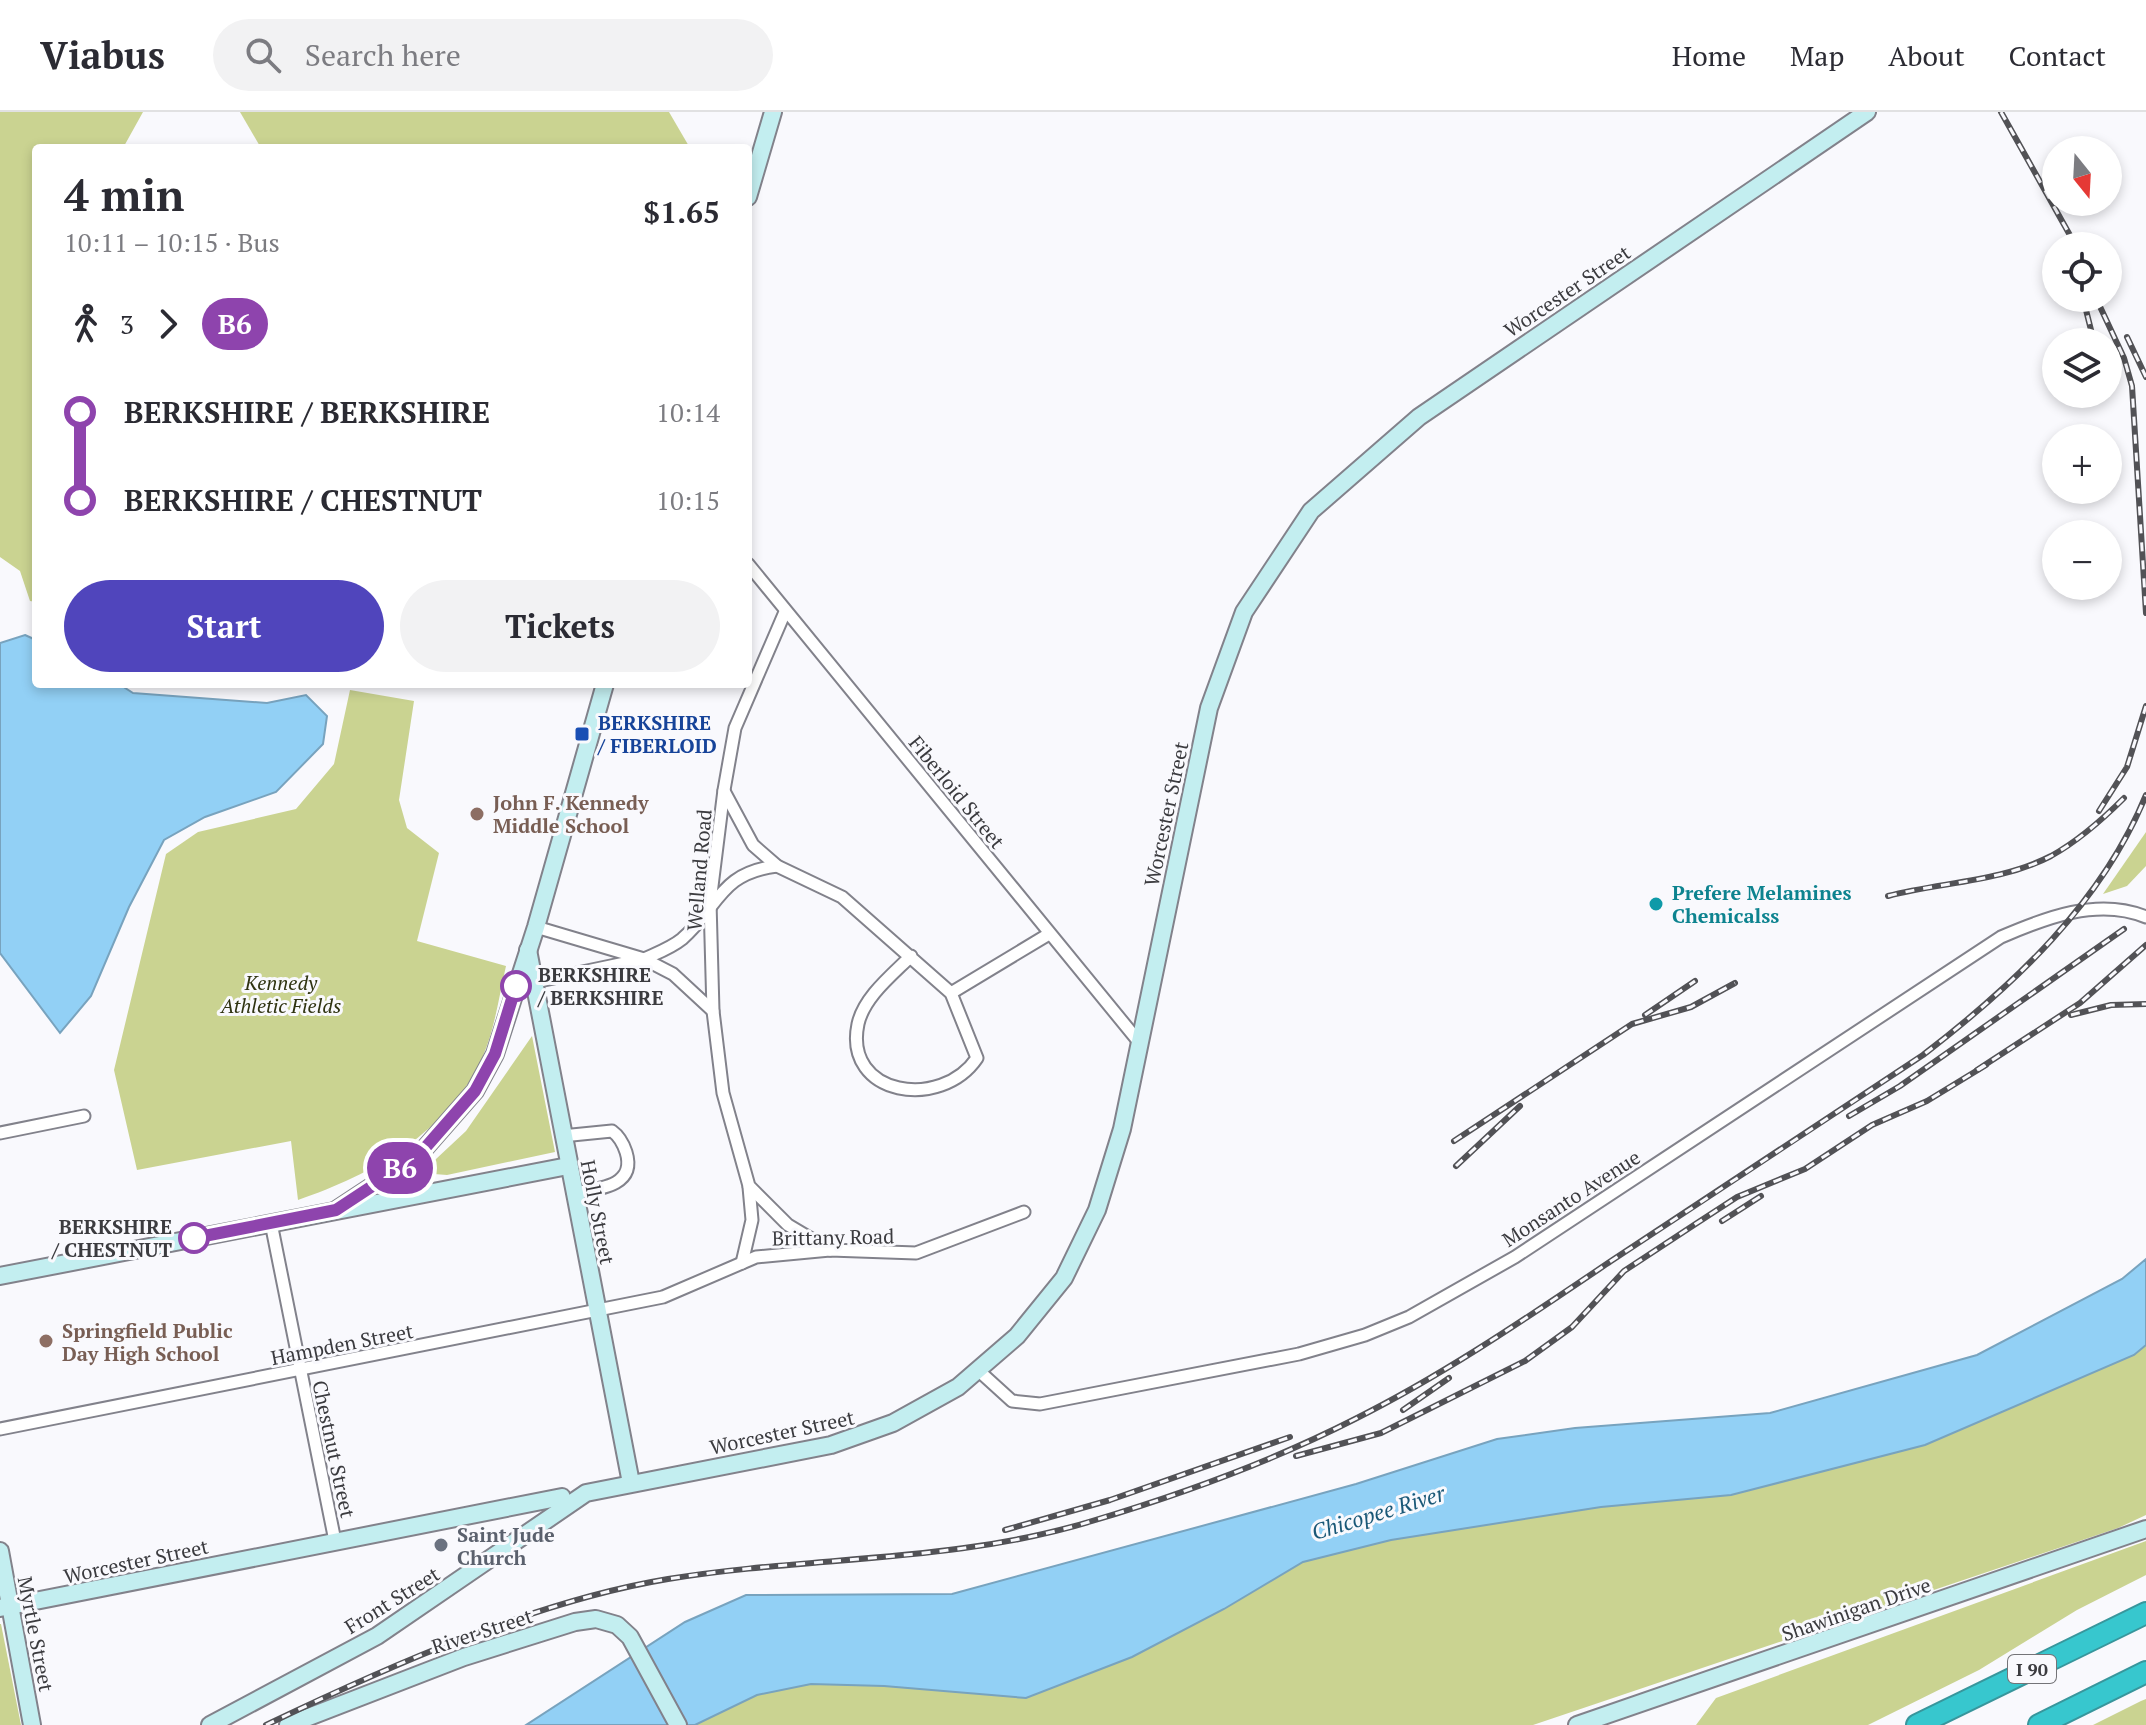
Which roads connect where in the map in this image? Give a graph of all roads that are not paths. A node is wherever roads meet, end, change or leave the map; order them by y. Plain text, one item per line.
1 (773, 112) edge
2 (1867, 112) edge
3 (752, 183) edge
4 (752, 569) edge
5 (785, 612) junction
6 (604, 688) edge
7 (724, 790) junction
8 (777, 866) junction
9 (710, 902) junction
10 (2146, 917) edge
11 (536, 927) junction
12 (1049, 934) junction
13 (527, 949) junction
14 (911, 956) junction
15 (644, 959) junction
16 (534, 982) junction
17 (516, 986) junction
18 (951, 993) junction
19 (713, 1011) junction
20 (1139, 1042) junction
21 (84, 1116) dead end
22 (0, 1133) edge
23 (562, 1136) junction
24 (568, 1166) junction
25 (749, 1186) junction
26 (573, 1193) junction
27 (336, 1210) junction
28 (1024, 1212) dead end
29 (271, 1223) junction
30 (830, 1250) junction
31 (742, 1263) junction
32 (0, 1276) edge
33 (597, 1311) junction
34 (300, 1371) junction
35 (979, 1371) junction
36 (0, 1429) edge
37 (631, 1483) junction
38 (586, 1493) joint
39 (562, 1497) dead end
40 (2146, 1529) edge
41 (335, 1541) junction
42 (0, 1551) edge
43 (5, 1607) edge
44 (2146, 1613) edge
45 (2146, 1672) edge
46 (32, 1725) edge
47 (210, 1725) edge
48 (288, 1725) edge
49 (678, 1725) edge
50 (1577, 1725) edge
51 (1917, 1725) edge
52 (2039, 1725) edge

1 - 3 main road
2 - 20 main road, Worcester Street
4 - 5 street, Fiberloid Street
5 - 7 street, Welland Road
5 - 12 street, Fiberloid Street
6 - 11 main road
7 - 8 street
7 - 9 street, Welland Road
8 - 9 street
8 - 14 street
9 - 15 street
9 - 19 street, Welland Road
10 - 35 street, Monsanto Avenue
11 - 13 main road
11 - 15 street
12 - 18 street
12 - 20 street, Fiberloid Street
13 - 16 main road, Holly Street
13 - 17 main road
14 - 18 street
14 - 18 street
15 - 16 street
15 - 19 street
16 - 17 street
16 - 23 main road, Holly Street
17 - 27 main road
19 - 25 street, Welland Road
20 - 35 main road, Worcester Street
21 - 22 street
23 - 24 main road, Holly Street
23 - 26 street
24 - 26 main road, Holly Street
24 - 27 main road
25 - 30 street, Welland Road
25 - 31 street, Welland Road
26 - 33 main road, Holly Street
27 - 29 main road
28 - 30 street, Brittany Road
29 - 32 main road
29 - 34 street, Chestnut Street
30 - 31 street, Brittany Road
31 - 33 street, Brittany Road
33 - 34 street, Hampden Street
33 - 37 main road, Holly Street
34 - 36 street, Hampden Street
34 - 41 street, Chestnut Street
35 - 37 main road, Worcester Street
37 - 38 main road, Worcester Street
38 - 47 main road, Front Street
39 - 41 main road, Worcester Street
40 - 50 main road, Shawinigan Drive
41 - 43 main road, Worcester Street
42 - 43 main road, Myrtle Street
43 - 46 main road, Myrtle Street
44 - 51 highway, I 90
45 - 52 highway, I 90
48 - 49 main road, River Street

